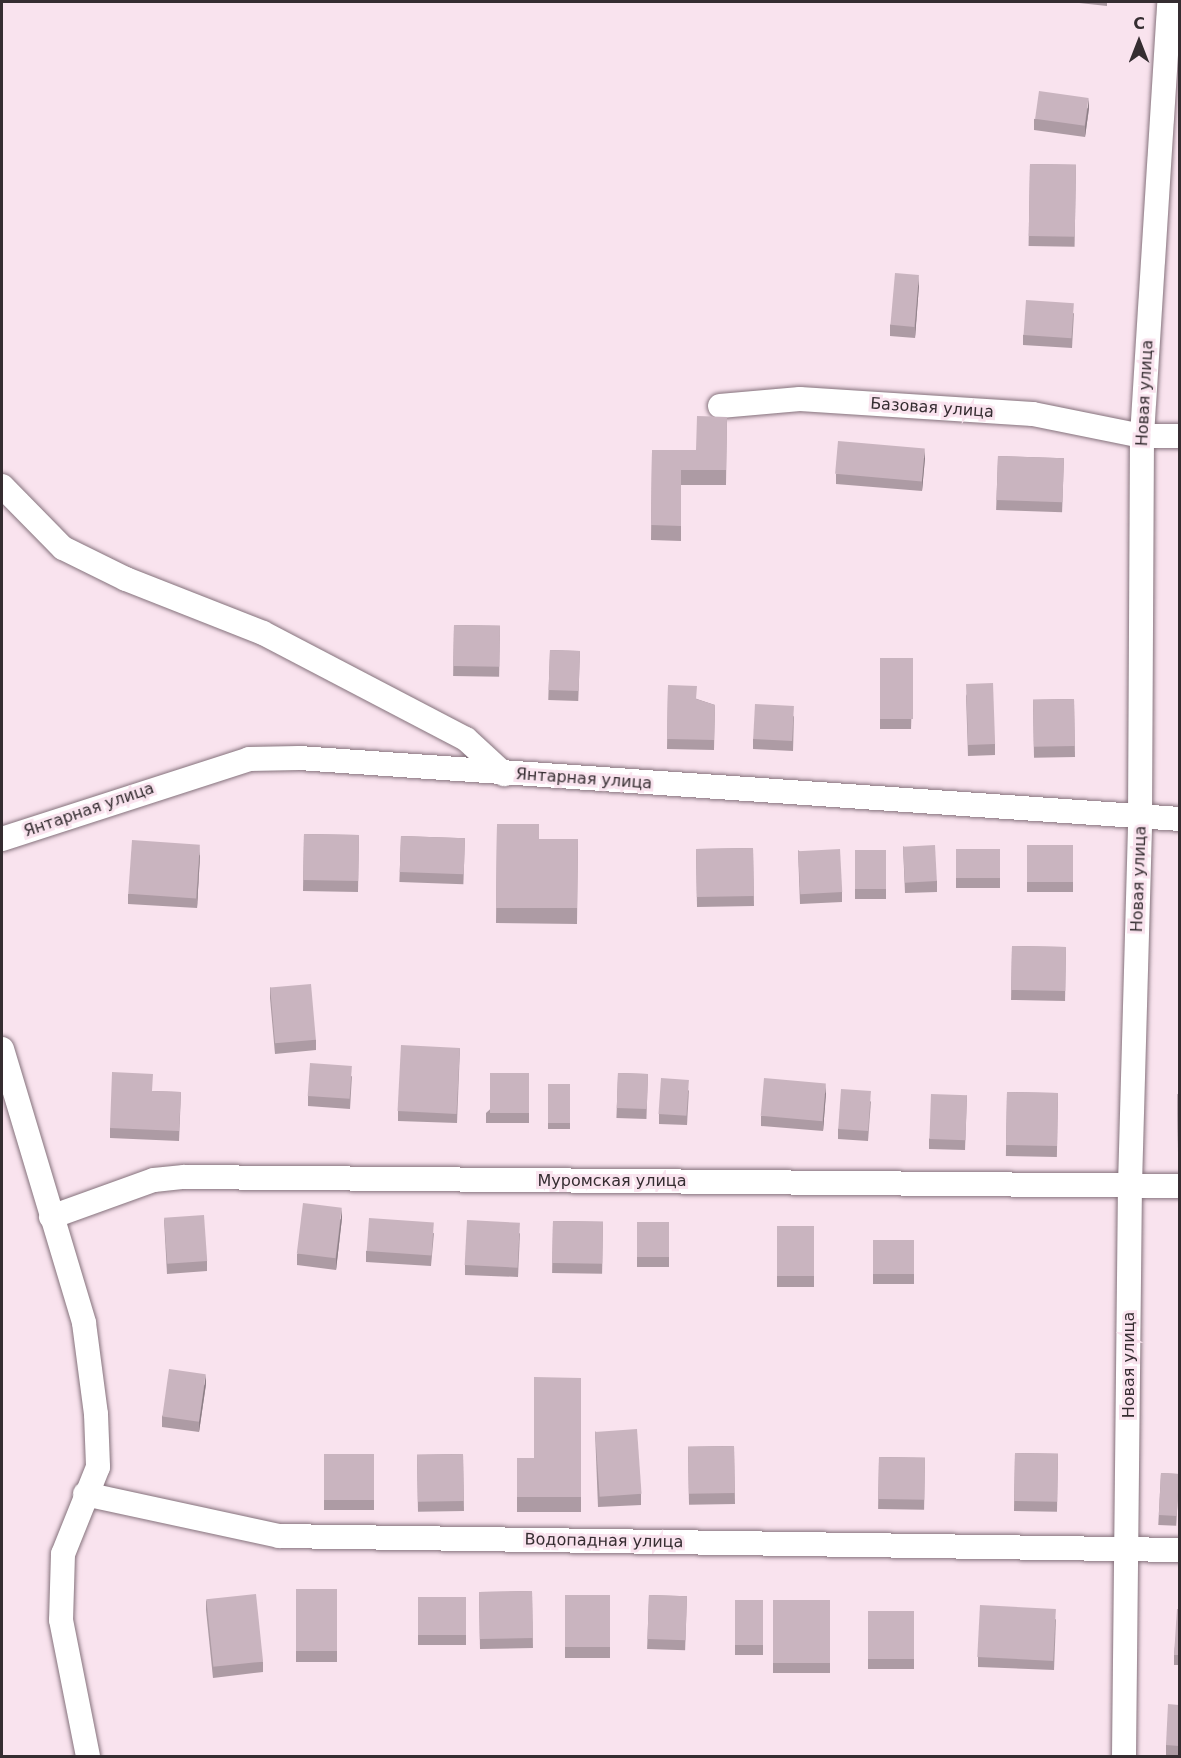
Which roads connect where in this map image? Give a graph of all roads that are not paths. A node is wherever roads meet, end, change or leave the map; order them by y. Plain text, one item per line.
1 (1169, 2) edge
2 (720, 406) dead end
3 (1142, 436) junction
4 (1179, 436) edge
5 (2, 486) edge
6 (504, 774) junction
7 (1140, 818) junction
8 (1179, 819) edge
9 (2, 839) edge
10 (2, 1049) edge
11 (1130, 1185) junction
12 (1179, 1186) edge
13 (51, 1216) junction
14 (85, 1494) junction
15 (1128, 1548) junction
16 (1179, 1550) edge
17 (88, 1756) edge
18 (1124, 1756) edge

1 - 3 street, Новая улица
2 - 3 street, Базовая улица
3 - 4 street, Базовая улица
3 - 7 street, Новая улица
5 - 6 street
6 - 7 street, Янтарная улица
6 - 9 street, Янтарная улица
7 - 8 street, Янтарная улица
7 - 11 street, Новая улица
10 - 13 street
11 - 12 street, Муромская улица
11 - 13 street, Муромская улица
11 - 15 street, Новая улица
13 - 14 street
14 - 15 street, Водопадная улица
14 - 17 street
15 - 16 street, Водопадная улица
15 - 18 street, Новая улица

